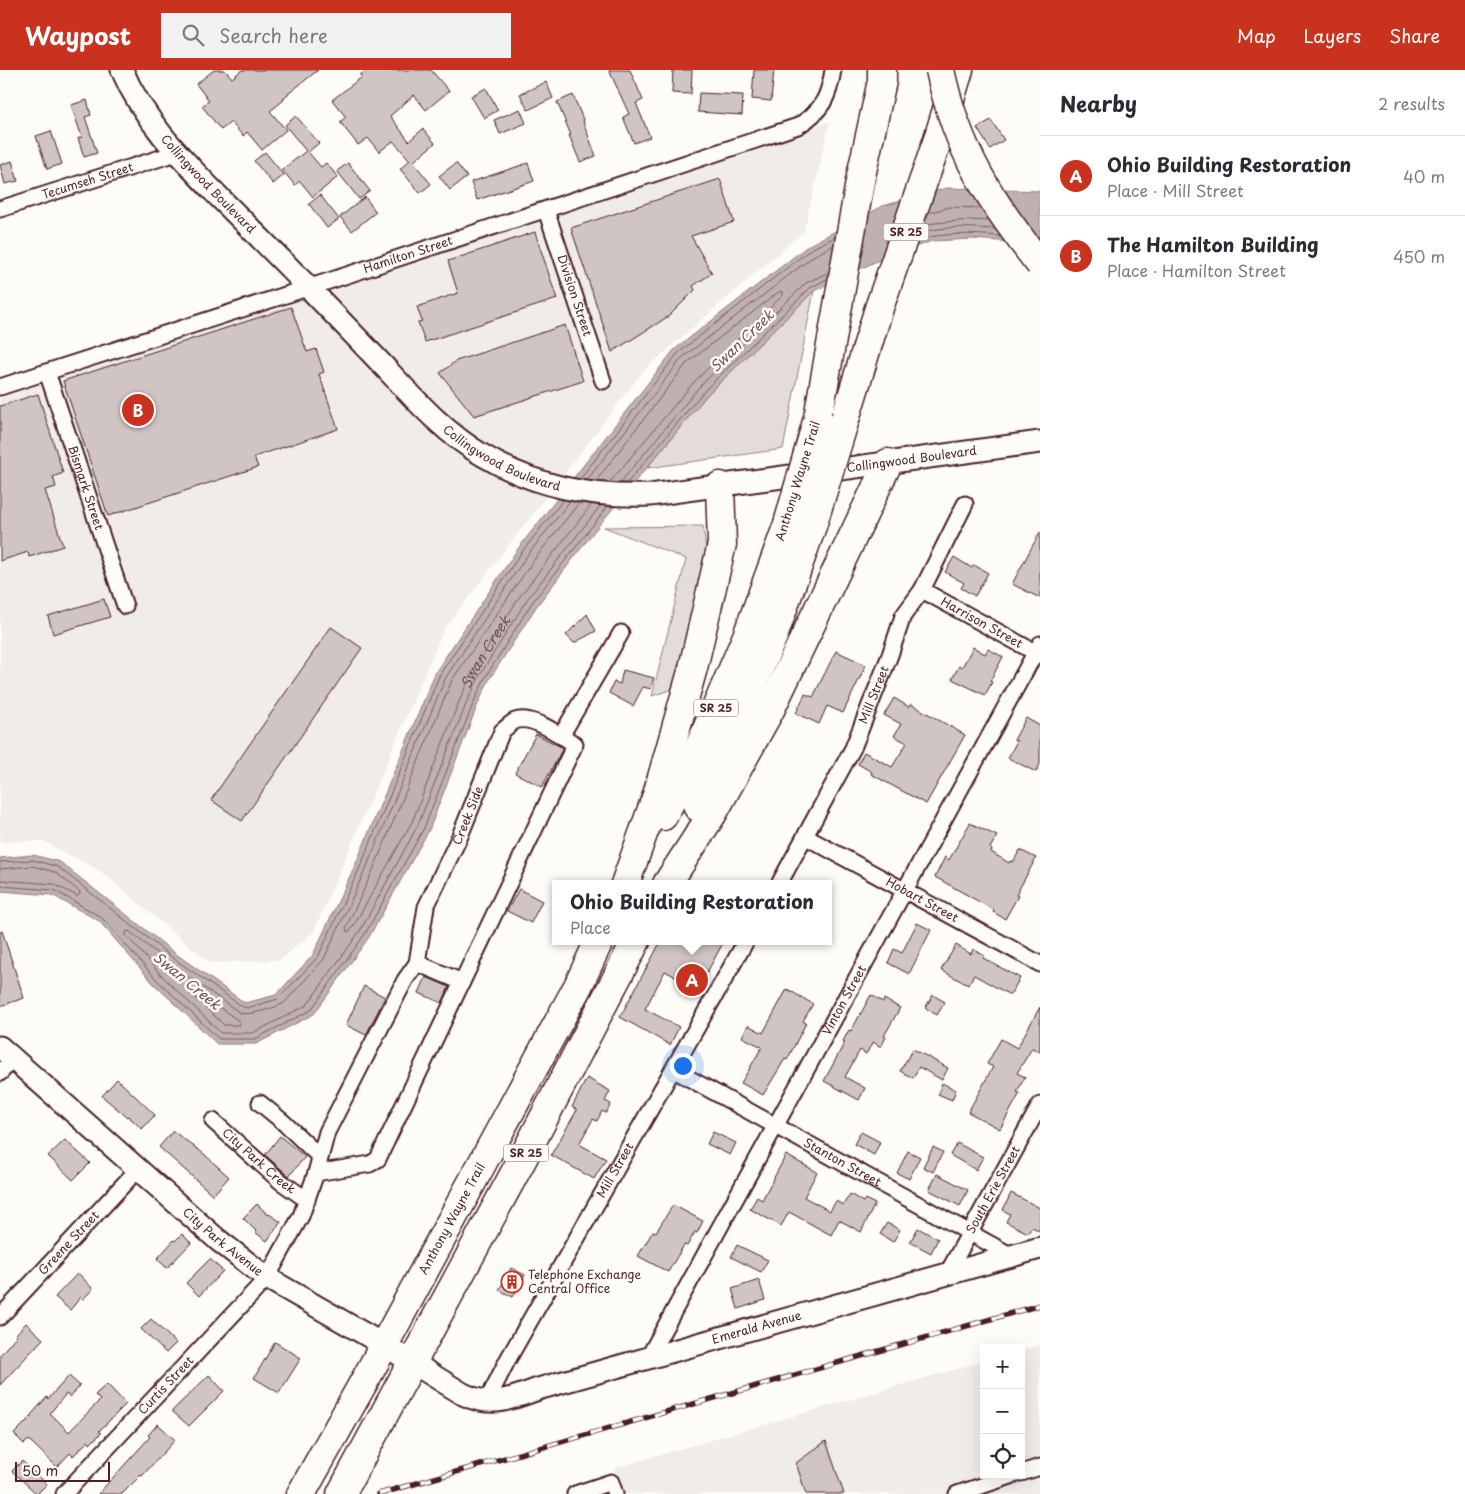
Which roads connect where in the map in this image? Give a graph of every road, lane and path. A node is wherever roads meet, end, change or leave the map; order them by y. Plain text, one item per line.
1 (833, 70) edge
2 (940, 70) edge
3 (959, 70) edge
4 (122, 71) edge
5 (882, 75) edge
6 (176, 153) junction
7 (0, 209) edge
8 (546, 210) junction
9 (1040, 264) edge
10 (309, 288) junction
11 (47, 372) junction
12 (603, 382) dead end
13 (0, 387) edge
14 (1038, 443) edge
15 (888, 463) junction
16 (720, 486) junction
17 (965, 504) dead end
18 (800, 523) junction
19 (922, 590) junction
20 (125, 606) dead end
21 (621, 633) dead end
22 (1038, 651) edge
23 (561, 736) junction
24 (806, 836) junction
25 (626, 880) edge
26 (627, 880) edge
27 (668, 880) edge
28 (669, 880) edge
29 (781, 880) edge
30 (905, 890) junction
31 (597, 945) edge
32 (634, 945) edge
33 (744, 945) edge
34 (417, 963) junction
35 (1040, 964) edge
36 (462, 982) junction
37 (4, 1060) edge
38 (674, 1070) junction
39 (260, 1103) dead end
40 (1040, 1105) edge
41 (213, 1121) dead end
42 (775, 1126) junction
43 (320, 1157) junction
44 (138, 1169) junction
45 (316, 1173) junction
46 (307, 1200) junction
47 (970, 1233) junction
48 (1040, 1248) edge
49 (1012, 1256) junction
50 (947, 1274) junction
51 (267, 1278) junction
52 (0, 1317) edge
53 (384, 1345) junction
54 (648, 1358) junction
55 (412, 1362) junction
56 (480, 1400) junction
57 (1040, 1467) edge
58 (1025, 1472) edge
59 (1002, 1479) edge
60 (613, 1488) edge
61 (64, 1494) edge
62 (300, 1494) edge
63 (341, 1494) edge
64 (575, 1494) edge
65 (957, 1494) edge

1 - 8 street, Hamilton Street
2 - 9 highway, bridge
3 - 18 highway, Anthony Wayne Trail / SR 25, bridge
4 - 6 street, Collingwood Boulevard
5 - 18 highway, Anthony Wayne Trail / SR 25, bridge
6 - 7 street, Tecumseh Street
6 - 10 street, Collingwood Boulevard
8 - 10 street, Hamilton Street
8 - 12 street, Division Street
10 - 11 street, Hamilton Street
10 - 16 street, Collingwood Boulevard
11 - 13 street, Hamilton Street
11 - 20 street, Bismark Street
14 - 15 street, Collingwood Boulevard
15 - 16 street, Collingwood Boulevard
15 - 28 highway
16 - 25 highway
17 - 19 street, Mill Street
18 - 26 highway, Anthony Wayne Trail / SR 25
18 - 27 highway, Anthony Wayne Trail / SR 25
19 - 22 street, Harrison Street
19 - 24 street, Mill Street
21 - 23 street
22 - 30 street, Vinton Street
23 - 34 street, Creek Side
23 - 36 street
24 - 29 street, Mill Street
24 - 30 street, Hobart Street
30 - 35 street, Hobart Street
30 - 42 street, Vinton Street
31 - 53 highway, Anthony Wayne Trail / SR 25
32 - 55 highway, SR 25
33 - 38 street, Mill Street
34 - 36 street
34 - 43 street, Creek Side
36 - 45 street
37 - 44 street, City Park Avenue
38 - 42 street, Stanton Street
38 - 56 street, Mill Street
39 - 43 street
40 - 47 street, South Erie Street
41 - 46 street, City Park Creek
42 - 47 street, Stanton Street
42 - 54 street, Vinton Street
43 - 45 street, Creek Side
44 - 51 street, City Park Avenue
44 - 52 street, Greene Street
45 - 46 street, Creek Side
46 - 51 street, Creek Side
47 - 49 street, Stanton Street
47 - 50 street, South Erie Street
48 - 49 street, Emerald Avenue
49 - 50 street, Emerald Avenue
50 - 54 street, Emerald Avenue
51 - 53 street, City Park Avenue
51 - 61 street, Curtis Street
53 - 55 street, City Park Avenue
53 - 62 highway, Anthony Wayne Trail / SR 25
54 - 56 street, Emerald Avenue
55 - 56 street, City Park Avenue
55 - 63 highway, SR 25
57 - 58 street
59 - 65 street
60 - 64 street

